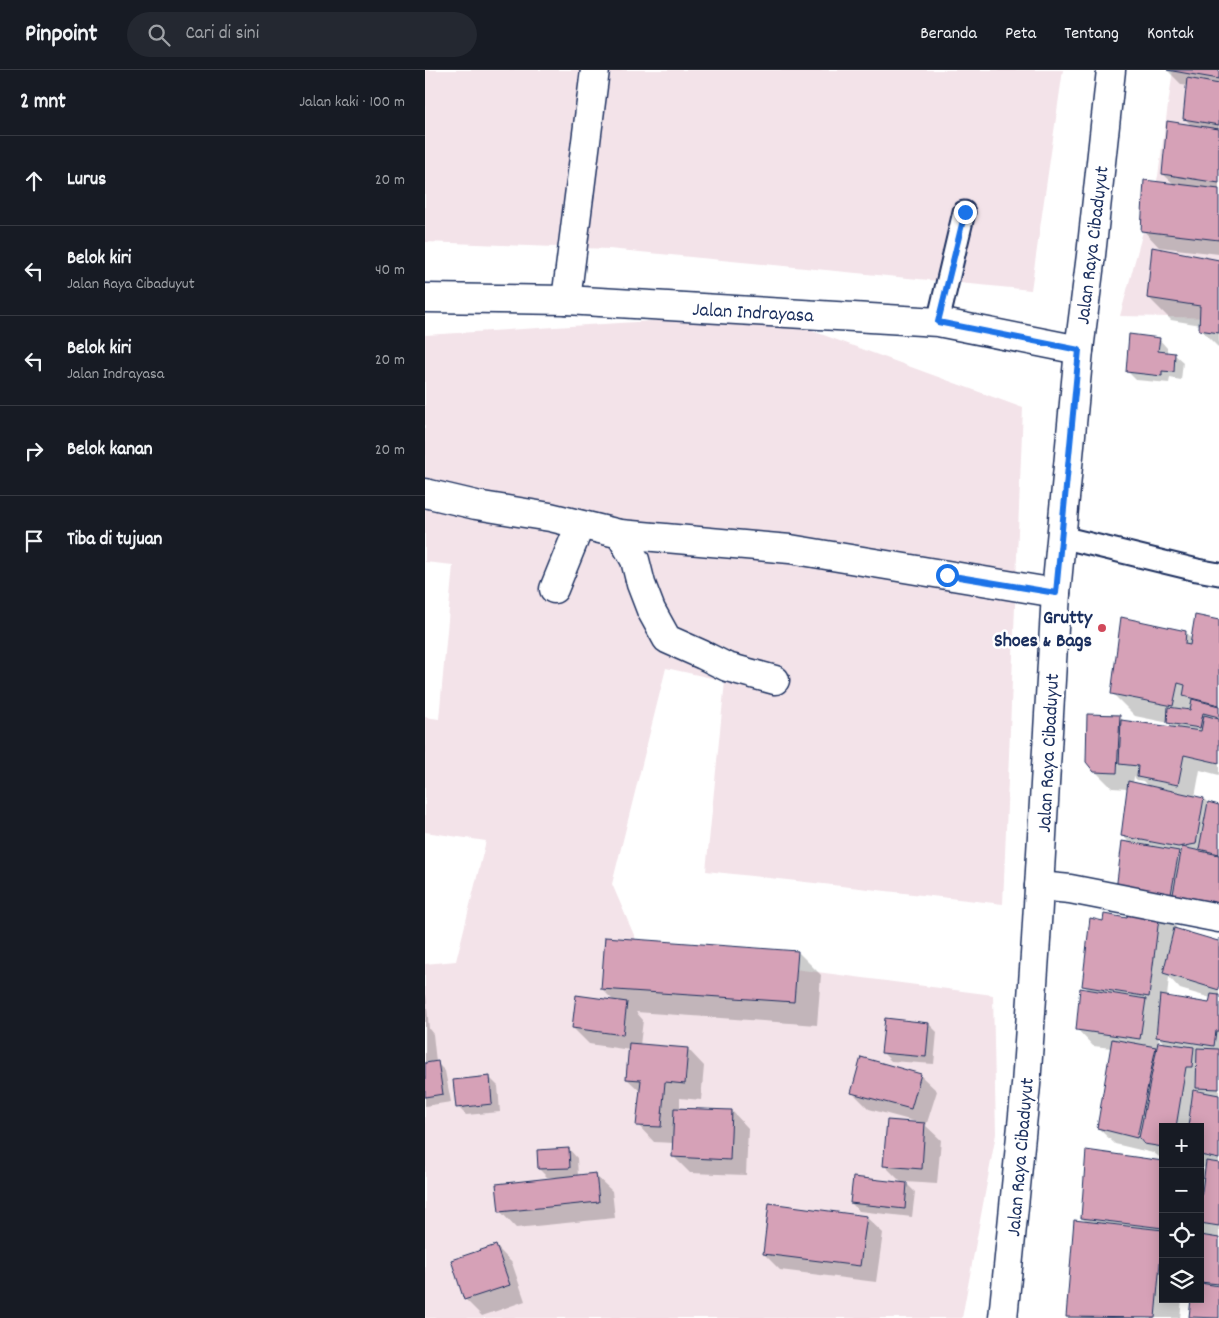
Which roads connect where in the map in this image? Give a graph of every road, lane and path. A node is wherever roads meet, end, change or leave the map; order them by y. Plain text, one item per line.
1 (595, 70) edge
2 (1111, 70) edge
3 (965, 212) dead end
4 (425, 298) edge
5 (566, 300) junction
6 (938, 322) junction
7 (1079, 350) junction
8 (425, 494) edge
9 (580, 525) junction
10 (620, 534) junction
11 (1061, 537) junction
12 (1219, 574) edge
13 (554, 590) dead end
14 (1056, 593) junction
15 (775, 680) dead end
16 (1039, 886) junction
17 (1219, 918) edge
18 (1003, 1318) edge

1 - 5 street
2 - 7 street, Jalan Raya Cibaduyut
3 - 6 lane
4 - 5 street, Jalan Indrayasa
5 - 6 street, Jalan Indrayasa
6 - 7 street, Jalan Indrayasa
7 - 11 street, Jalan Raya Cibaduyut
8 - 9 street
9 - 10 street
9 - 13 street
10 - 14 street
10 - 15 street
11 - 12 lane
11 - 14 street, Jalan Raya Cibaduyut
14 - 16 street, Jalan Raya Cibaduyut
16 - 17 street
16 - 18 street, Jalan Raya Cibaduyut

